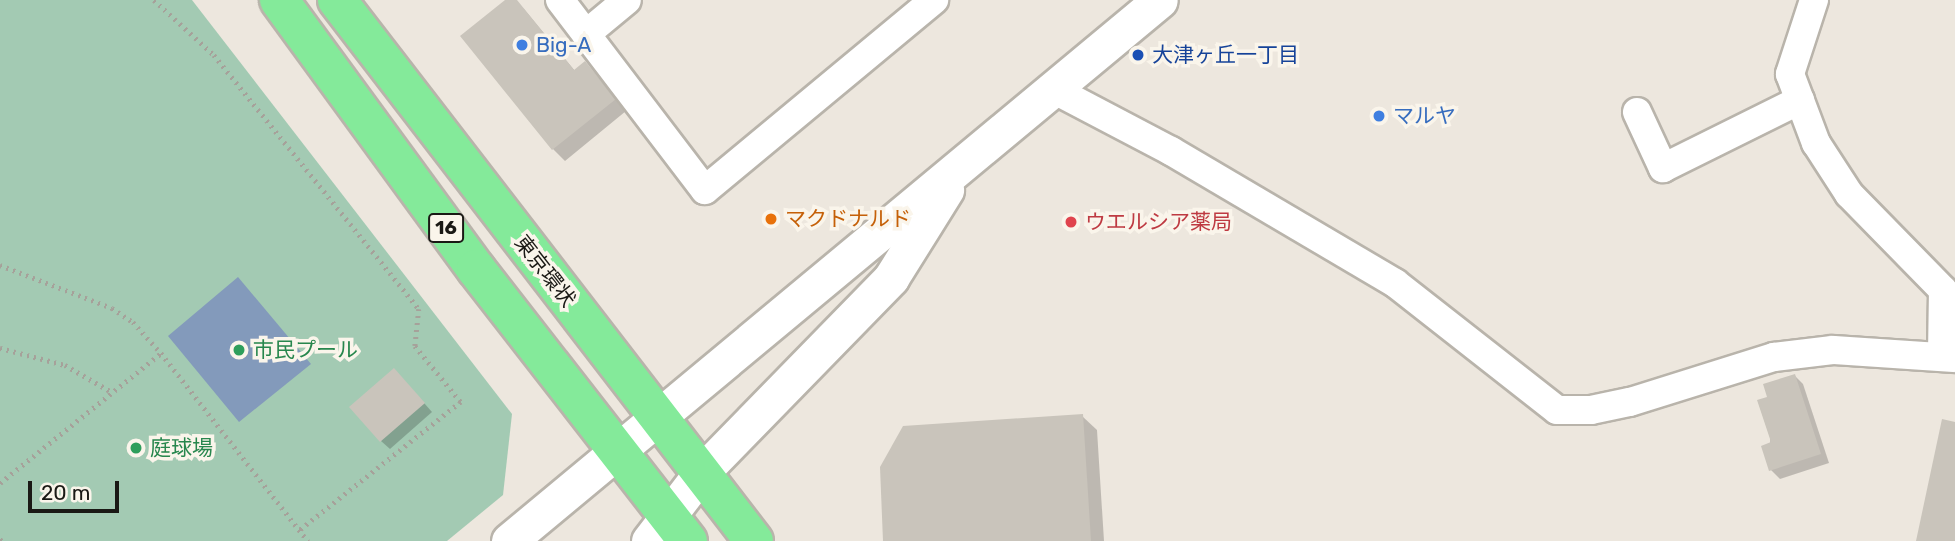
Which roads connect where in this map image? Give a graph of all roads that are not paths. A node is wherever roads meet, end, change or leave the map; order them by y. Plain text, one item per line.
1 (279, 0) edge
2 (338, 0) edge
3 (560, 0) edge
4 (627, 0) edge
5 (934, 0) edge
6 (1160, 0) edge
7 (1814, 0) edge
8 (586, 34) junction
9 (1053, 89) junction
10 (1800, 100) junction
11 (1637, 112) dead end
12 (963, 163) junction
13 (1949, 357) edge
14 (659, 417) junction
15 (618, 452) junction
16 (702, 472) junction
17 (668, 532) edge
18 (509, 541) edge
19 (754, 541) edge

1 - 15 highway, 16
2 - 14 highway, 東京環状 / 16
3 - 8 street
4 - 8 street
5 - 8 street
6 - 9 street
7 - 10 street
9 - 12 street
9 - 13 street
10 - 11 street
10 - 13 street
12 - 14 street
12 - 16 street
14 - 15 street
14 - 16 highway, 東京環状 / 16
15 - 17 highway, 16
15 - 18 street
16 - 17 street
16 - 19 highway, 東京環状 / 16

